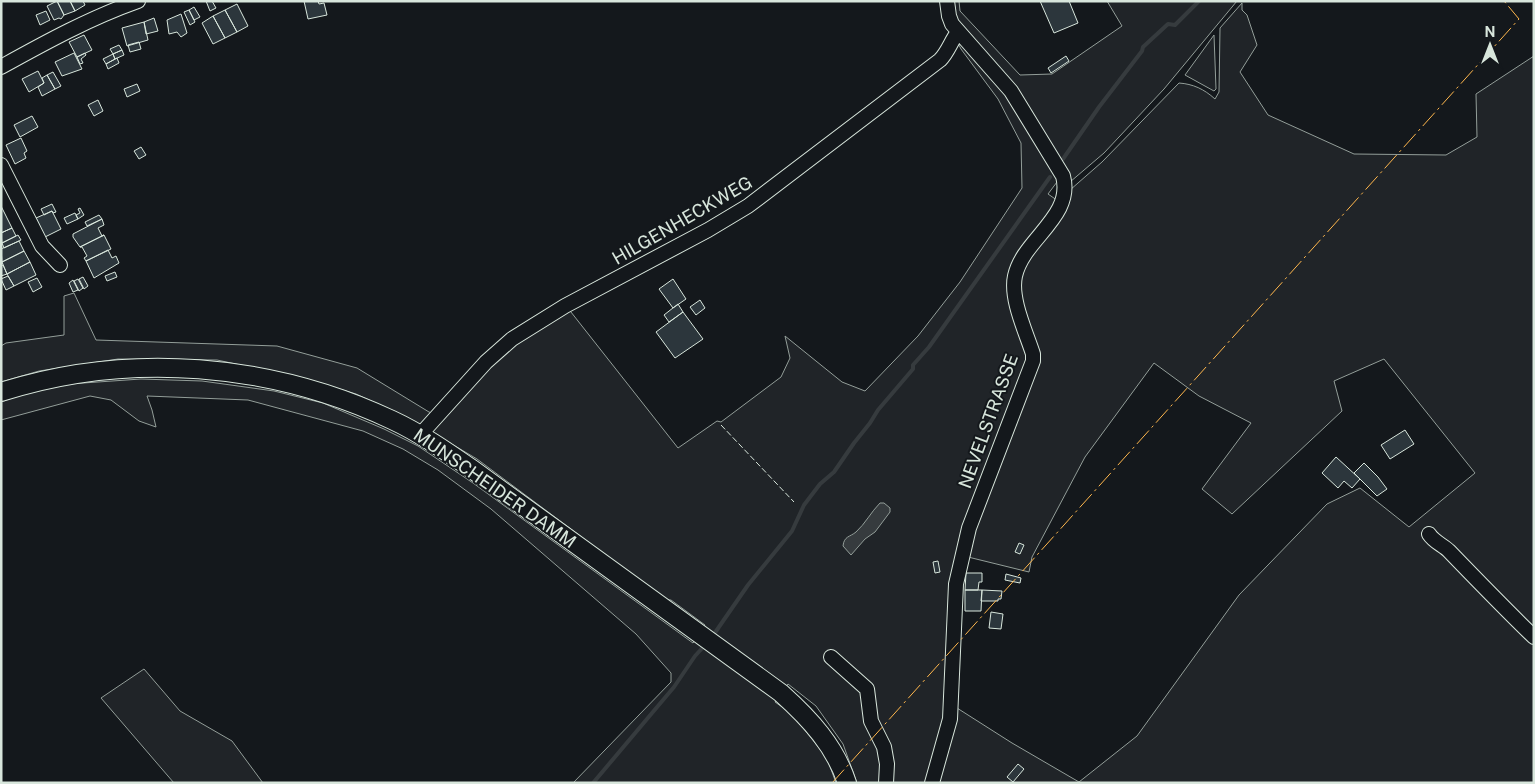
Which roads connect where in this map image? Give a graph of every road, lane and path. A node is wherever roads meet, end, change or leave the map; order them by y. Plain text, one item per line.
1 (138, 1) edge
2 (947, 1) edge
3 (958, 32) junction
4 (1, 67) edge
5 (1, 165) edge
6 (60, 265) dead end
7 (1, 392) edge
8 (420, 435) junction
9 (1429, 534) dead end
10 (1534, 637) edge
11 (831, 657) dead end
12 (847, 783) edge
13 (886, 783) edge
14 (932, 783) edge

1 - 4 street
2 - 3 street, NEVELSTRASSE
3 - 8 street, HILGENHECKWEG
3 - 14 street, NEVELSTRASSE
5 - 6 street
7 - 8 main road, MUNSCHEIDER DAMM
8 - 12 main road, MUNSCHEIDER DAMM
9 - 10 street
11 - 13 street

